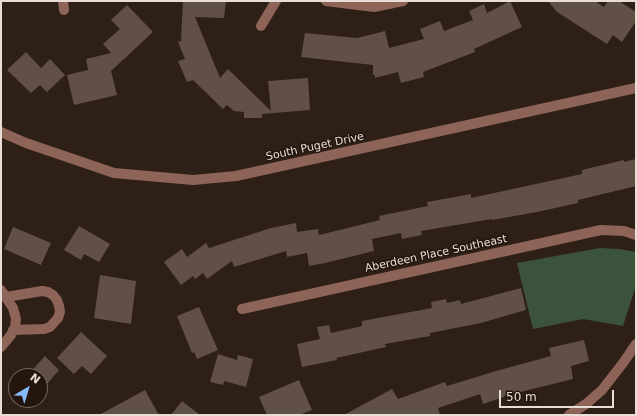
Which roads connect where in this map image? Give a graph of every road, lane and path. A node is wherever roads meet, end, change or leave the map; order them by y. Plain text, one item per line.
1 (276, 1) edge
2 (326, 1) edge
3 (403, 1) edge
4 (261, 26) dead end
5 (636, 88) edge
6 (1, 132) edge
7 (636, 234) edge
8 (4, 294) edge
9 (242, 309) dead end
10 (13, 330) junction
11 (636, 344) edge
12 (1, 347) edge
13 (569, 415) edge

1 - 4 street
2 - 3 street
5 - 6 street, South Puget Drive
7 - 9 street, Aberdeen Place Southeast
8 - 10 street
8 - 10 street
10 - 12 street
11 - 13 street

